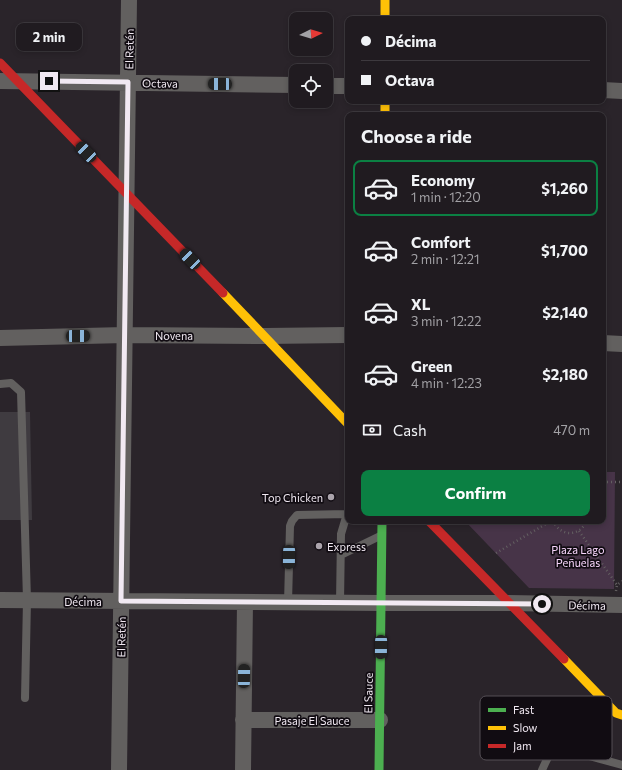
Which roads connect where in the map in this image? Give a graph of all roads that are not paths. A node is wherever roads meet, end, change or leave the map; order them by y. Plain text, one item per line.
1 (129, 0) edge
2 (385, 0) edge
3 (385, 16) edge
4 (0, 63) edge
5 (17, 80) junction
6 (0, 81) edge
7 (128, 82) junction
8 (289, 85) edge
9 (333, 86) edge
10 (345, 86) edge
11 (606, 90) edge
12 (622, 91) edge
13 (127, 194) junction
14 (125, 335) junction
15 (345, 335) edge
16 (265, 336) junction
17 (0, 338) edge
18 (606, 344) edge
19 (622, 344) edge
20 (0, 384) edge
21 (345, 421) edge
22 (345, 514) edge
23 (345, 521) edge
24 (382, 524) edge
25 (432, 524) edge
26 (382, 535) junction
27 (341, 555) junction
28 (0, 600) edge
29 (27, 600) junction
30 (121, 601) junction
31 (245, 602) junction
32 (288, 603) junction
33 (340, 603) junction
34 (381, 603) junction
35 (523, 604) junction
36 (622, 605) edge
37 (601, 696) edge
38 (25, 698) dead end
39 (612, 708) edge
40 (622, 715) edge
41 (243, 720) junction
42 (380, 720) junction
43 (547, 760) edge
44 (603, 760) edge
45 (622, 765) edge
46 (119, 770) edge
47 (243, 770) edge
48 (379, 770) edge
49 (542, 770) edge

1 - 7 street, El Retén
2 - 3 street
4 - 5 street
5 - 6 street, Octava
5 - 7 street, Octava
5 - 13 street
7 - 8 street, Octava
7 - 13 street, El Retén
9 - 10 street
11 - 12 street
13 - 14 street, El Retén
13 - 16 street
14 - 16 street, Novena
14 - 17 street, Novena
14 - 30 street, El Retén
15 - 16 street, Novena
16 - 21 street
18 - 19 street
20 - 29 lane
22 - 32 lane
23 - 27 lane
24 - 26 street, El Sauce
25 - 35 street
26 - 27 lane
26 - 34 street, El Sauce
27 - 33 lane
28 - 29 street, Décima
29 - 30 street, Décima
29 - 38 lane
30 - 31 street, Décima
30 - 46 street, El Retén
31 - 32 street, Décima
31 - 41 street
32 - 33 street, Décima
33 - 34 street, Décima
34 - 35 street, Décima
34 - 42 street, El Sauce
35 - 36 street, Décima
35 - 37 street
39 - 40 street
41 - 42 street, Pasaje El Sauce
41 - 47 street
42 - 48 street, El Sauce
43 - 49 lane
44 - 45 lane

